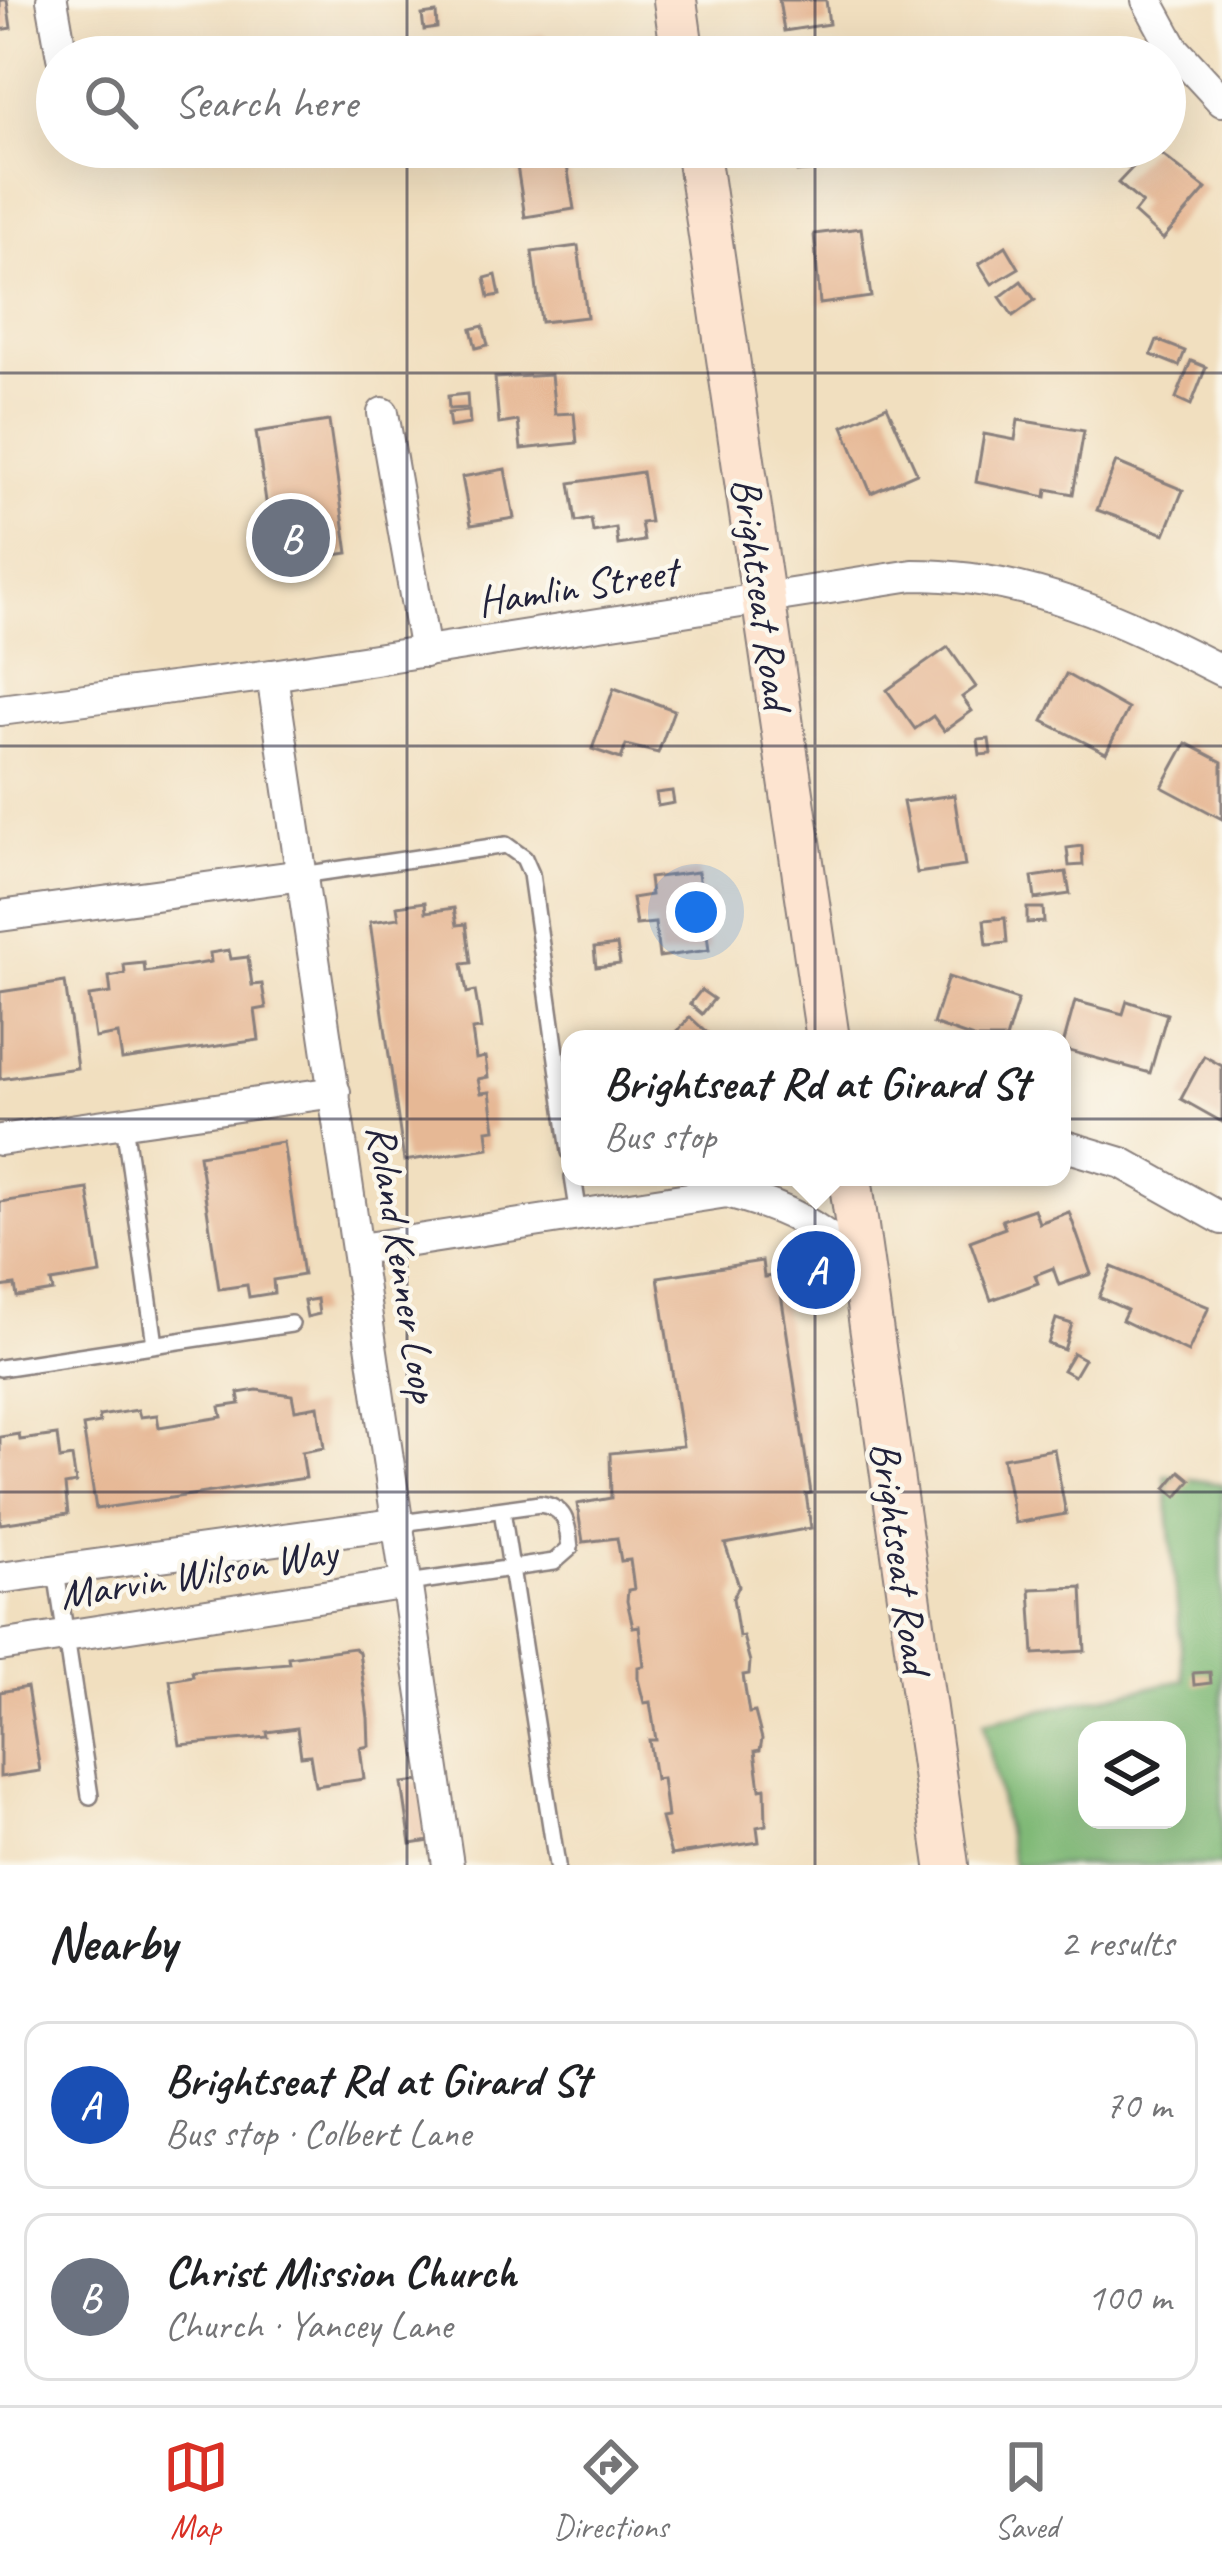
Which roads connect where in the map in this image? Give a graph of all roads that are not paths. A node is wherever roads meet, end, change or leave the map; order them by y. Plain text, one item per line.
1 (52, 0) edge
2 (675, 0) edge
3 (1147, 0) edge
4 (58, 36) edge
5 (680, 36) edge
6 (1166, 36) edge
7 (1186, 62) edge
8 (1222, 100) edge
9 (700, 168) edge
10 (383, 413) dead end
11 (764, 597) junction
12 (425, 652) junction
13 (1222, 671) edge
14 (272, 675) junction
15 (0, 710) edge
16 (302, 875) junction
17 (0, 916) edge
18 (827, 1030) edge
19 (561, 1088) edge
20 (335, 1092) junction
21 (124, 1124) junction
22 (0, 1140) edge
23 (1071, 1148) edge
24 (575, 1186) edge
25 (728, 1186) edge
26 (742, 1186) edge
27 (851, 1186) edge
28 (579, 1215) junction
29 (1222, 1219) edge
30 (360, 1249) junction
31 (861, 1264) junction
32 (292, 1324) dead end
33 (155, 1344) junction
34 (0, 1368) edge
35 (502, 1510) junction
36 (400, 1523) junction
37 (511, 1568) junction
38 (56, 1571) junction
39 (0, 1578) edge
40 (408, 1582) junction
41 (65, 1634) junction
42 (0, 1646) edge
43 (90, 1796) dead end
44 (448, 1865) edge
45 (557, 1865) edge
46 (947, 1865) edge

1 - 4 street
2 - 5 street
3 - 6 street
7 - 8 street
9 - 11 street, Brightseat Road
10 - 12 street
11 - 12 street, Hamlin Street
11 - 13 street, Hamlin Street
11 - 18 street, Brightseat Road
12 - 14 street, Hamlin Street
14 - 15 street, Hamlin Street
14 - 16 street, Roland Kenner Loop
16 - 17 street
16 - 19 lane
16 - 20 street, Roland Kenner Loop
20 - 21 street
20 - 30 street, Roland Kenner Loop
21 - 22 street
21 - 33 lane
23 - 29 street
24 - 28 lane
25 - 28 street
26 - 31 street
27 - 31 street, Brightseat Road
28 - 30 street
30 - 36 street, Roland Kenner Loop
31 - 46 street, Brightseat Road
32 - 33 lane
33 - 34 lane
35 - 36 lane
35 - 37 lane
35 - 37 lane
36 - 38 street, Marvin Wilson Way
36 - 40 street, Roland Kenner Loop
37 - 40 lane
37 - 45 lane
38 - 39 street, Marvin Wilson Way
38 - 41 lane
40 - 41 street, Marvin Wilson Way
40 - 44 street, Roland Kenner Loop
41 - 42 street, Marvin Wilson Way
41 - 43 lane

